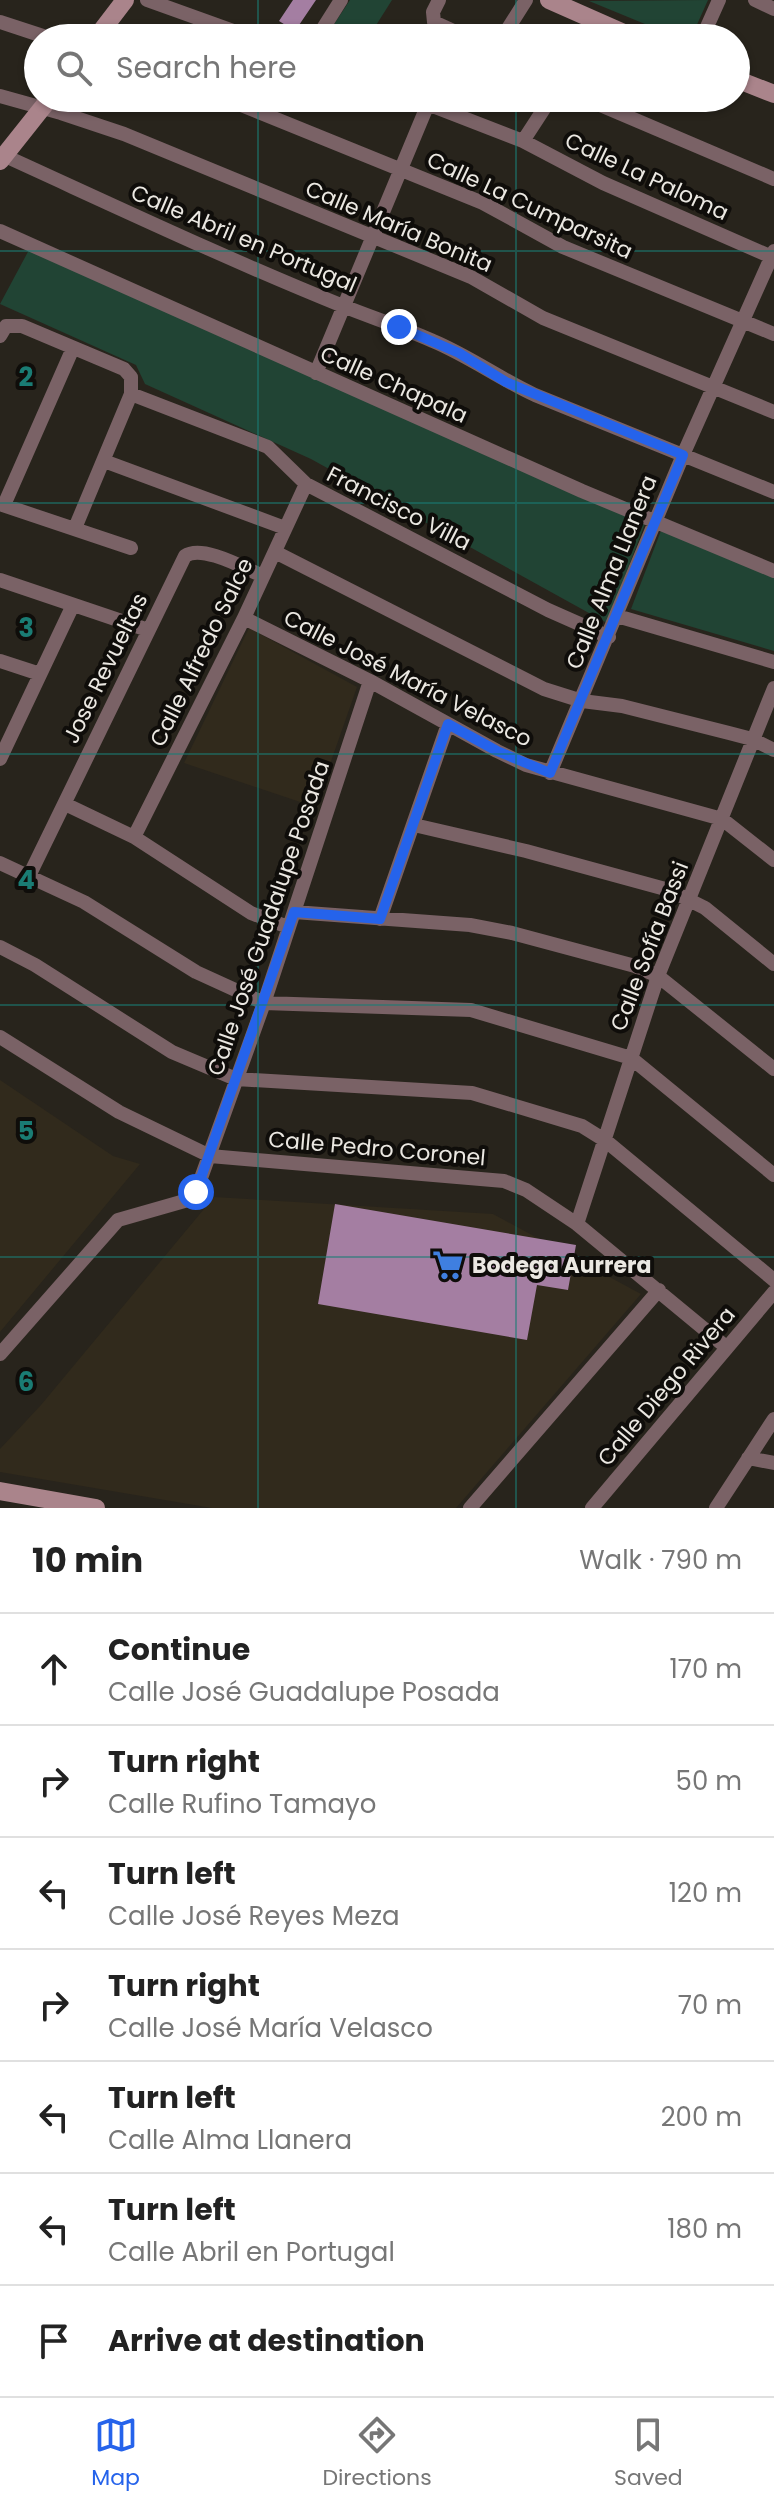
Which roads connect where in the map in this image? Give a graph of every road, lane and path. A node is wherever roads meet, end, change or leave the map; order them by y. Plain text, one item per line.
1 (125, 0) edge
2 (147, 0) edge
3 (341, 0) edge
4 (439, 0) edge
5 (526, 0) edge
6 (549, 0) edge
7 (719, 0) edge
8 (755, 0) edge
9 (575, 5) edge
10 (774, 9) edge
11 (0, 22) edge
12 (107, 24) edge
13 (214, 24) edge
14 (326, 24) edge
15 (438, 24) edge
16 (511, 24) edge
17 (586, 24) edge
18 (708, 24) edge
19 (24, 30) edge
20 (750, 85) edge
21 (774, 94) edge
22 (0, 96) edge
23 (24, 100) edge
24 (39, 112) edge
25 (69, 112) edge
26 (258, 112) edge
27 (425, 112) edge
28 (449, 112) edge
29 (542, 112) edge
30 (617, 112) edge
31 (523, 141) junction
32 (2, 159) edge
33 (401, 171) junction
34 (774, 179) edge
35 (0, 231) edge
36 (373, 238) junction
37 (773, 255) edge
38 (344, 307) junction
39 (744, 322) junction
40 (5, 330) edge
41 (774, 334) edge
42 (73, 348) junction
43 (316, 373) junction
44 (713, 387) junction
45 (131, 394) junction
46 (774, 412) edge
47 (683, 455) junction
48 (104, 461) junction
49 (306, 484) junction
50 (774, 492) edge
51 (2, 504) edge
52 (656, 523) junction
53 (75, 528) junction
54 (285, 528) junction
55 (131, 548) dead end
56 (275, 552) junction
57 (774, 571) edge
58 (263, 576) junction
59 (0, 580) edge
60 (73, 605) junction
61 (617, 616) junction
62 (244, 618) junction
63 (148, 630) junction
64 (609, 637) junction
65 (0, 661) edge
66 (774, 662) edge
67 (40, 674) junction
68 (370, 681) junction
69 (774, 688) edge
70 (582, 701) junction
71 (448, 724) junction
72 (752, 739) junction
73 (4, 743) edge
74 (774, 750) edge
75 (0, 759) edge
76 (550, 773) junction
77 (65, 804) junction
78 (722, 819) junction
79 (414, 825) junction
80 (134, 837) junction
81 (774, 860) edge
82 (0, 863) edge
83 (29, 876) junction
84 (690, 899) junction
85 (291, 919) junction
86 (380, 919) junction
87 (0, 947) edge
88 (774, 964) edge
89 (658, 976) junction
90 (264, 1003) junction
91 (0, 1037) edge
92 (631, 1058) junction
93 (774, 1069) edge
94 (236, 1079) junction
95 (606, 1141) junction
96 (210, 1156) junction
97 (774, 1175) edge
98 (577, 1224) junction
99 (774, 1280) edge
100 (659, 1290) junction
101 (774, 1292) edge
102 (726, 1347) junction
103 (0, 1354) edge
104 (774, 1419) edge
105 (748, 1458) junction
106 (774, 1463) edge
107 (0, 1491) edge
108 (96, 1508) edge
109 (470, 1508) edge
110 (592, 1508) edge
111 (716, 1508) edge

1 - 12 street
2 - 13 street
3 - 14 street
4 - 15 street
5 - 16 street
6 - 9 street
7 - 18 street
8 - 10 street
9 - 17 street
11 - 19 street
20 - 21 street
22 - 23 street, Calle María Bonita
24 - 32 street
25 - 36 street, Calle María Bonita
26 - 33 street, Calle La Cumparsita
27 - 33 street
28 - 31 street, Calle La Paloma
29 - 31 street
30 - 34 street
31 - 37 street, Calle La Paloma
32 - 38 street, Calle Abril en Portugal
33 - 36 street
33 - 39 street, Calle La Cumparsita
35 - 43 street, Calle Chapala
36 - 38 street
36 - 44 street, Calle María Bonita
37 - 39 street, Calle Alma Llanera
38 - 43 street
38 - 47 street, Calle Abril en Portugal
39 - 41 street, Calle La Cumparsita
39 - 44 street, Calle Alma Llanera
40 - 42 street
42 - 45 street
42 - 51 street
43 - 52 street, Calle Chapala
44 - 46 street, Calle María Bonita
44 - 47 street, Calle Alma Llanera
45 - 48 street
45 - 49 street, Francisco Villa
47 - 50 street, Calle Abril en Portugal
47 - 52 street, Calle Alma Llanera
48 - 53 street
48 - 54 street
49 - 54 street, Calle Alfredo Salce
49 - 64 street, Francisco Villa
51 - 53 street
52 - 57 street, Calle Chapala
52 - 61 street, Calle Alma Llanera
53 - 55 street
54 - 56 street, Calle Alfredo Salce
56 - 58 street, Calle Alfredo Salce
56 - 70 street
58 - 62 street, Calle Alfredo Salce
58 - 63 street, Jose Revueltas
59 - 60 street
60 - 63 street
60 - 67 street
61 - 64 street, Calle Alma Llanera
61 - 66 street
62 - 68 street, Calle José María Velasco
62 - 80 street, Calle Alfredo Salce
63 - 77 street, Jose Revueltas
64 - 70 street, Calle Alma Llanera
65 - 67 street
67 - 73 street
68 - 71 street, Calle José María Velasco
68 - 85 street, Calle José Guadalupe Posada
69 - 72 street, Calle Sofía Bassi
70 - 72 street
70 - 76 street, Calle Alma Llanera
71 - 76 street, Calle José María Velasco
71 - 79 street
72 - 74 street
72 - 78 street, Calle Sofía Bassi
73 - 75 street
76 - 78 street, Calle José María Velasco
77 - 80 street
77 - 83 street, Jose Revueltas
78 - 81 street, Calle José María Velasco
78 - 84 street, Calle Sofía Bassi
79 - 84 street
79 - 86 street
80 - 85 street
82 - 83 street
83 - 90 street
84 - 88 street
84 - 89 street, Calle Sofía Bassi
85 - 86 street
85 - 90 street, Calle José Guadalupe Posada
86 - 89 street
87 - 94 street
89 - 92 street, Calle Sofía Bassi
89 - 93 street
90 - 92 street
90 - 94 street, Calle José Guadalupe Posada
91 - 96 street, Calle Pedro Coronel
92 - 95 street, Calle Sofía Bassi
92 - 97 street
94 - 95 street
94 - 96 street, Calle José Guadalupe Posada
95 - 98 street, Calle Sofía Bassi
95 - 99 street
96 - 98 street, Calle Pedro Coronel
96 - 103 street, Calle José Guadalupe Posada
98 - 100 street, Calle Pedro Coronel
100 - 102 street, Calle Pedro Coronel
100 - 109 street
101 - 102 street, Calle Diego Rivera
102 - 110 street, Calle Diego Rivera
104 - 105 street
105 - 106 street
105 - 111 street
107 - 108 street

